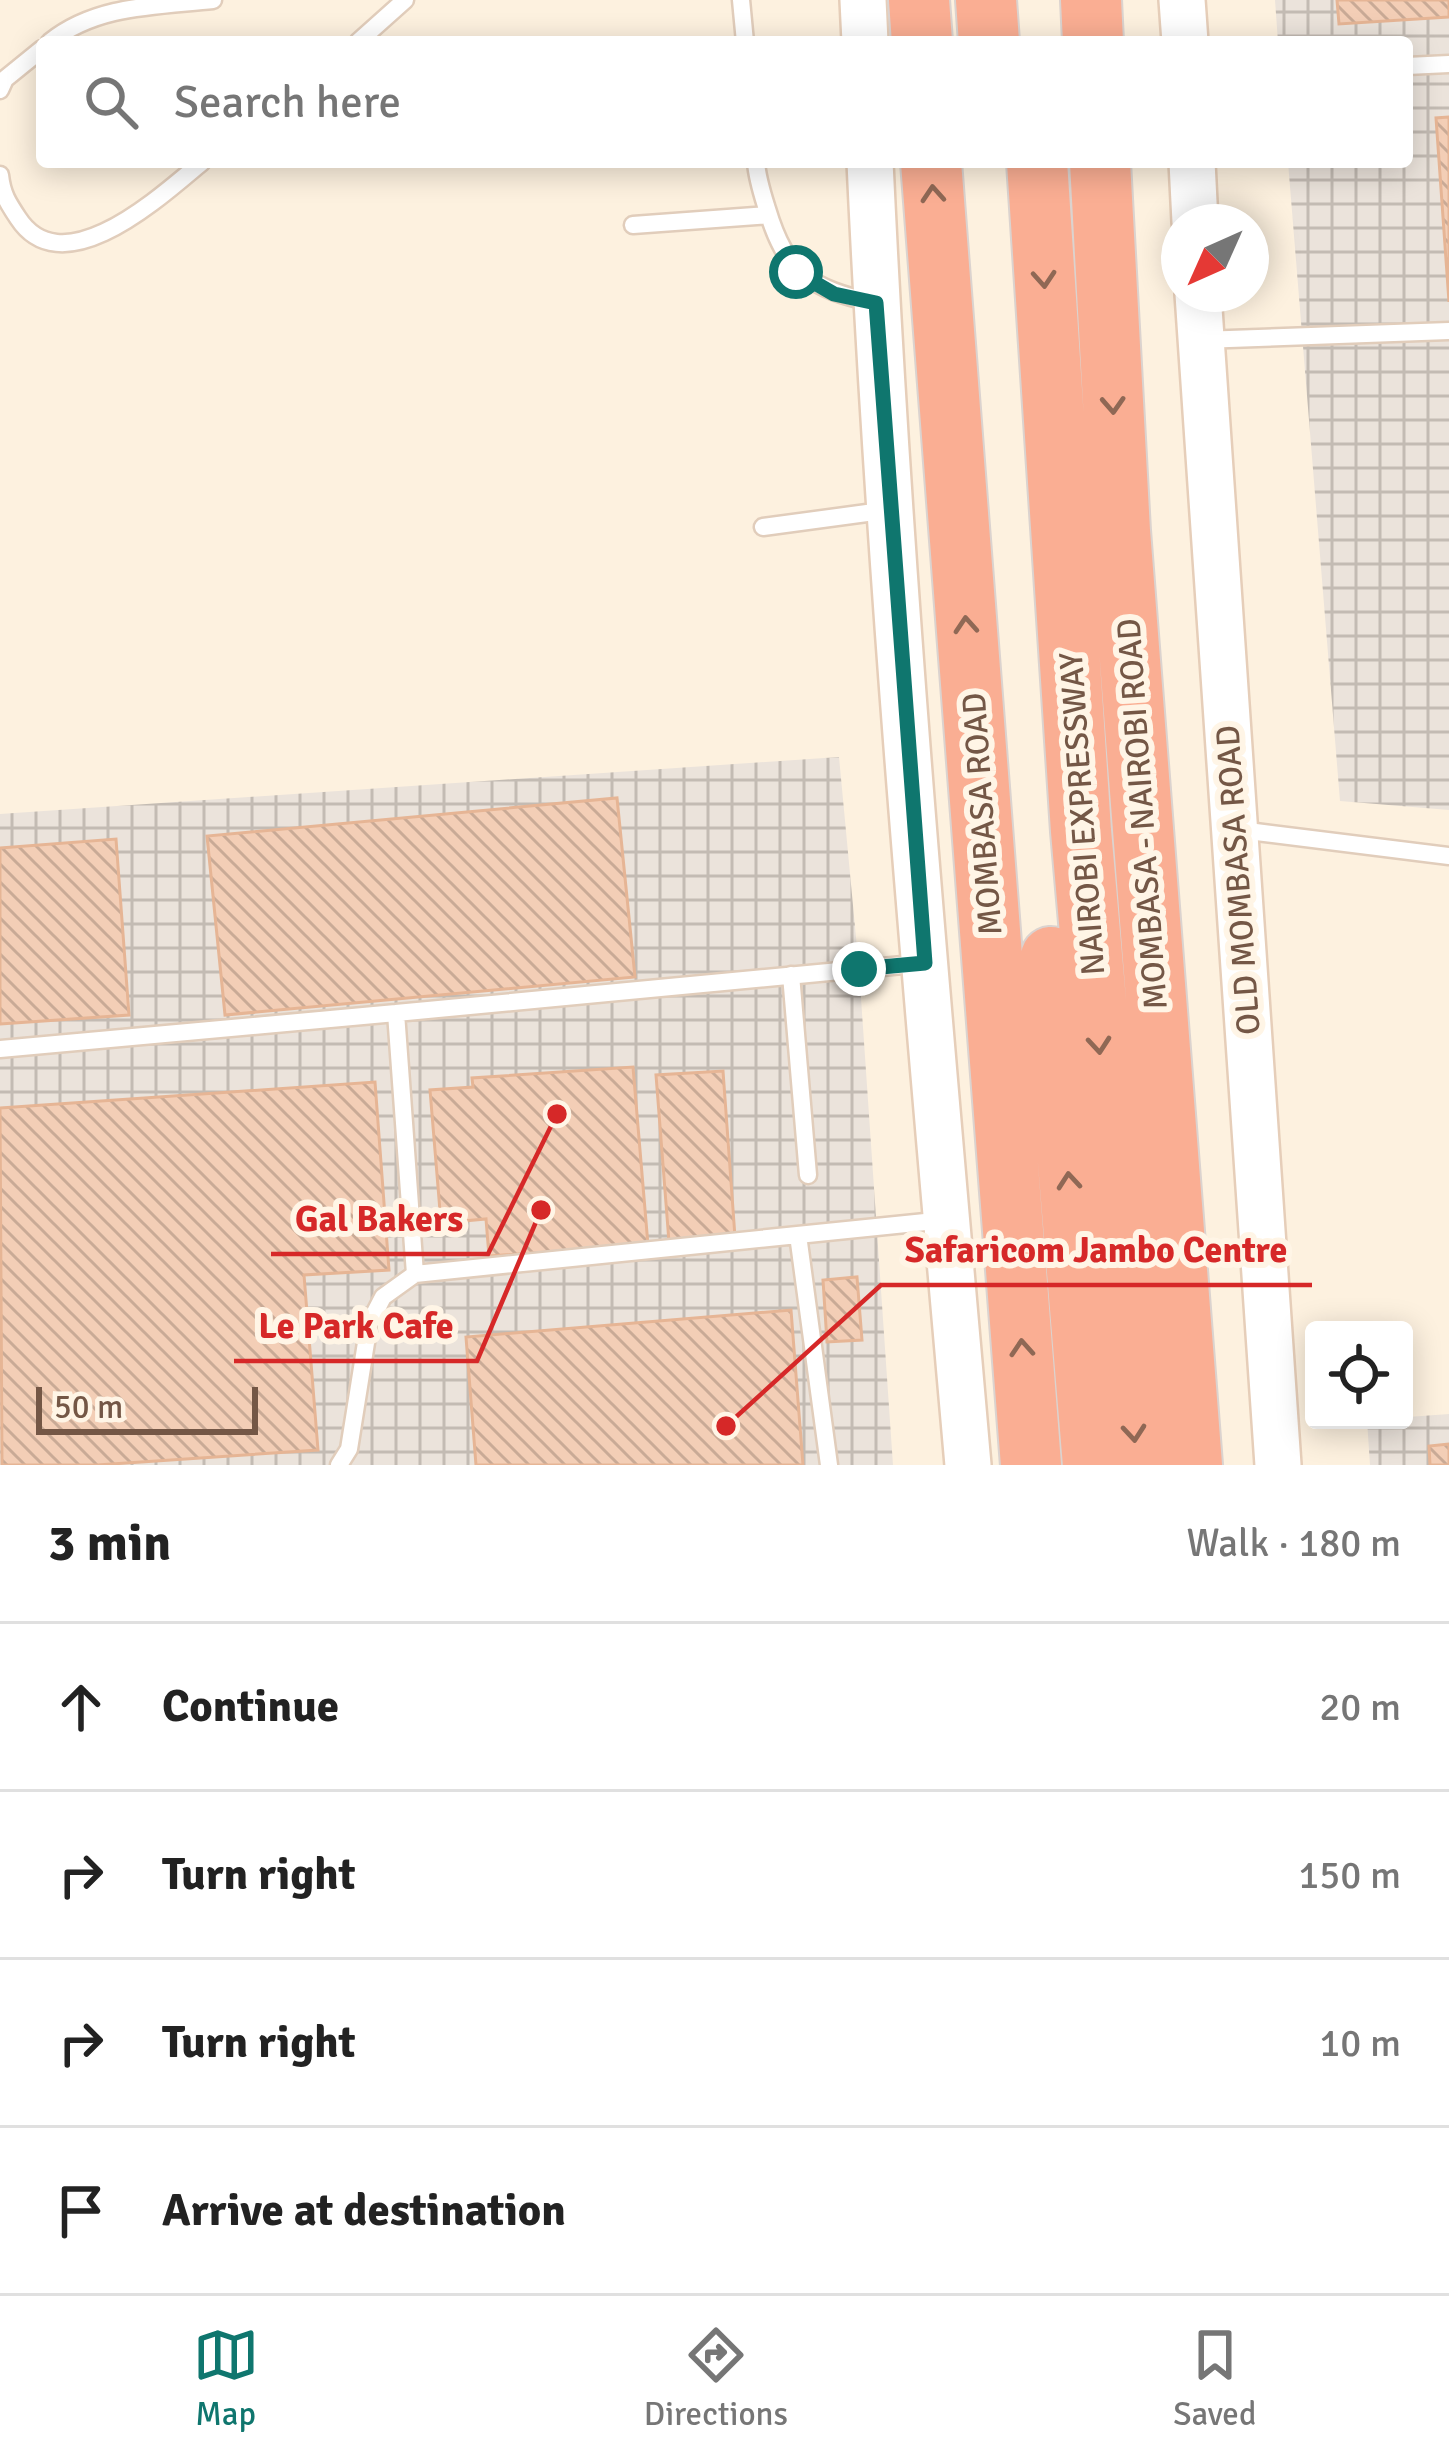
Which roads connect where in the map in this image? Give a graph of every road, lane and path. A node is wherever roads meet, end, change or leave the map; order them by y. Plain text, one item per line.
1 (213, 0) edge
2 (405, 0) edge
3 (741, 0) edge
4 (863, 0) edge
5 (919, 0) edge
6 (986, 0) edge
7 (1027, 0) edge
8 (1091, 0) edge
9 (1181, 0) edge
10 (57, 36) edge
11 (365, 36) edge
12 (744, 36) edge
13 (865, 36) edge
14 (922, 36) edge
15 (989, 36) edge
16 (1030, 36) edge
17 (1093, 36) edge
18 (1184, 36) edge
19 (36, 54) edge
20 (1449, 64) edge
21 (1413, 66) edge
22 (0, 90) edge
23 (194, 168) edge
24 (757, 168) edge
25 (870, 168) edge
26 (931, 168) edge
27 (997, 168) edge
28 (1037, 168) edge
29 (1100, 168) edge
30 (1192, 168) edge
31 (0, 175) edge
32 (1194, 204) edge
33 (769, 215) junction
34 (633, 224) dead end
35 (876, 303) junction
36 (1199, 312) edge
37 (1449, 331) edge
38 (1200, 340) junction
39 (890, 510) junction
40 (763, 527) dead end
41 (1233, 829) junction
42 (1449, 856) edge
43 (925, 963) junction
44 (791, 975) junction
45 (396, 1012) junction
46 (0, 1048) edge
47 (808, 1175) dead end
48 (946, 1220) junction
49 (799, 1235) junction
50 (416, 1274) junction
51 (339, 1465) edge
52 (829, 1465) edge
53 (968, 1465) edge
54 (1031, 1465) edge
55 (1093, 1465) edge
56 (1137, 1465) edge
57 (1192, 1465) edge
58 (1278, 1465) edge

1 - 10 lane
2 - 11 lane
3 - 12 lane
4 - 13 street
5 - 14 highway
6 - 15 highway
7 - 16 highway
8 - 17 highway
9 - 18 street
19 - 22 lane
20 - 21 lane
23 - 31 lane
24 - 33 lane
25 - 35 street
54 -> 26 highway, MOMBASA ROAD
55 -> 27 highway, NAIROBI EXPRESSWAY
28 -> 56 highway, NAIROBI EXPRESSWAY
29 -> 57 highway, MOMBASA - NAIROBI ROAD
30 - 32 street
33 - 34 lane
33 - 35 lane
35 - 39 street
36 - 38 street, OLD MOMBASA ROAD
37 - 38 lane
38 - 41 street, OLD MOMBASA ROAD
39 - 40 lane
39 - 43 street
41 - 42 lane
41 - 58 street, OLD MOMBASA ROAD
43 - 44 lane
43 - 48 street
44 - 45 lane
44 - 47 lane
45 - 46 lane
45 - 50 lane
48 - 49 lane
48 - 53 street
49 - 50 lane
49 - 52 lane
50 - 51 lane

